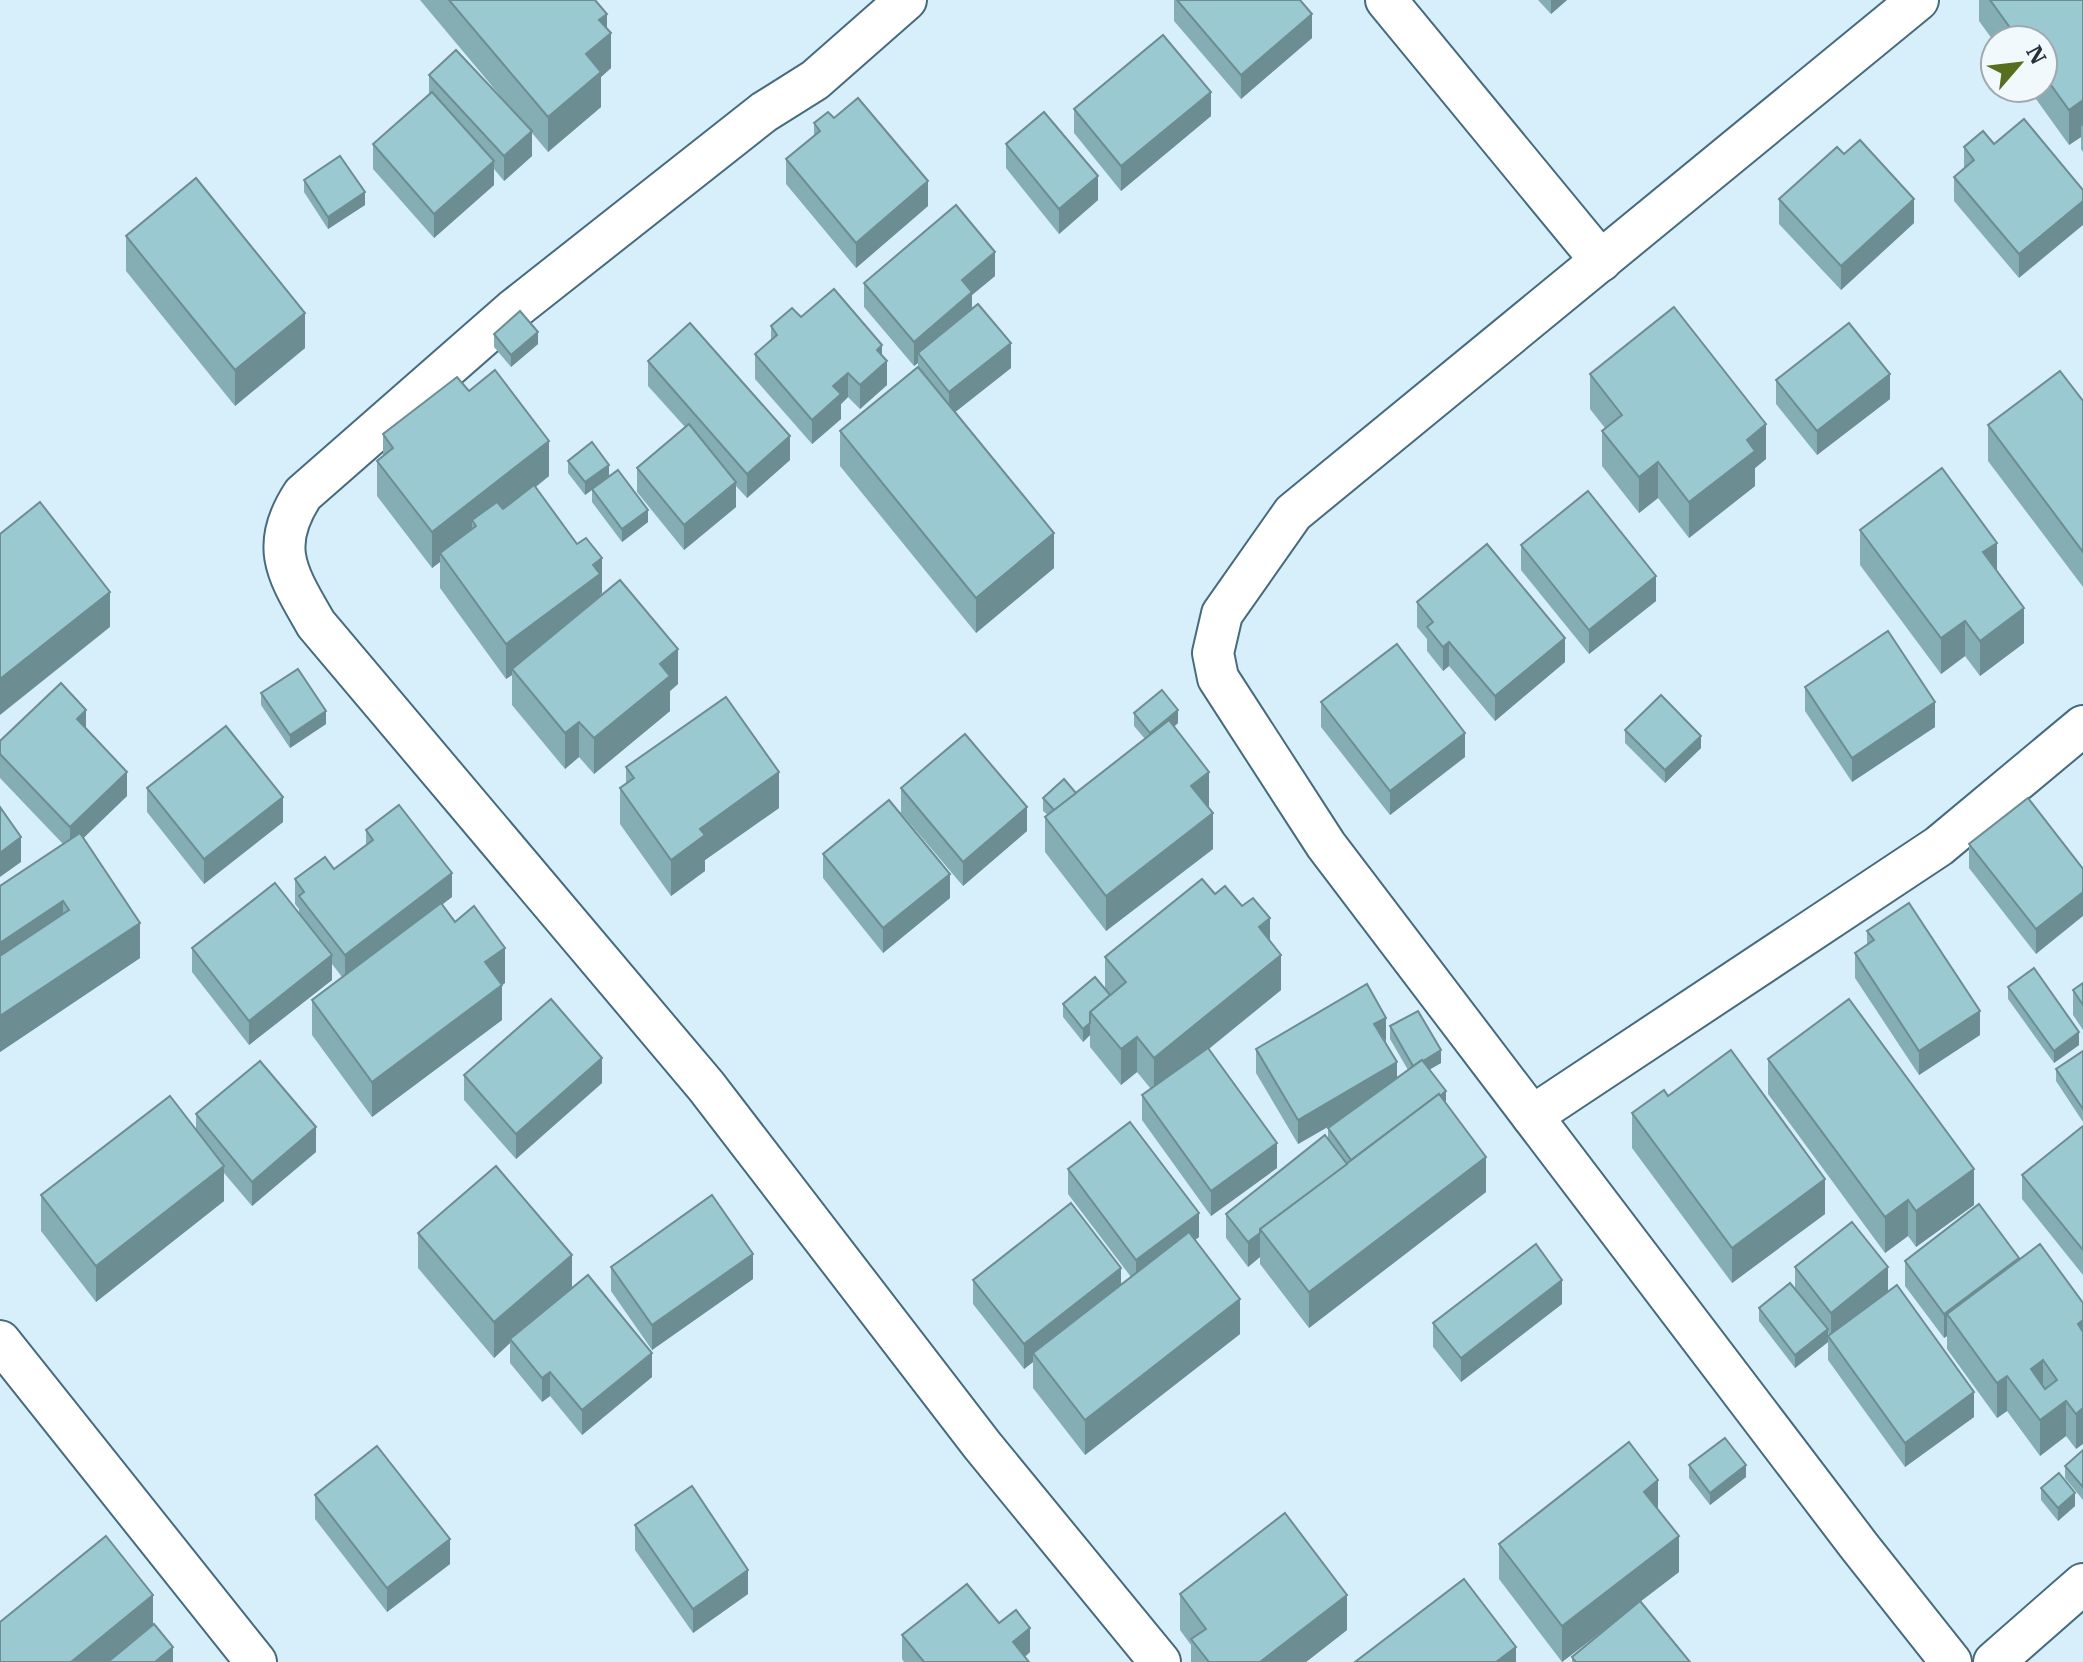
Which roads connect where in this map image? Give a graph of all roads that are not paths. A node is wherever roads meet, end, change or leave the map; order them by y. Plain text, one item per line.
1 (906, 0) edge
2 (1386, 0) edge
3 (1918, 0) edge
4 (1601, 261) junction
5 (2083, 726) edge
6 (1532, 1116) junction
7 (0, 1341) edge
8 (2083, 1584) edge
9 (256, 1662) edge
10 (1160, 1662) edge
11 (1951, 1662) edge
12 (1994, 1662) edge

1 - 10 street
2 - 4 street
3 - 4 street
4 - 6 street
5 - 6 street
6 - 11 street
7 - 9 street
8 - 12 street

